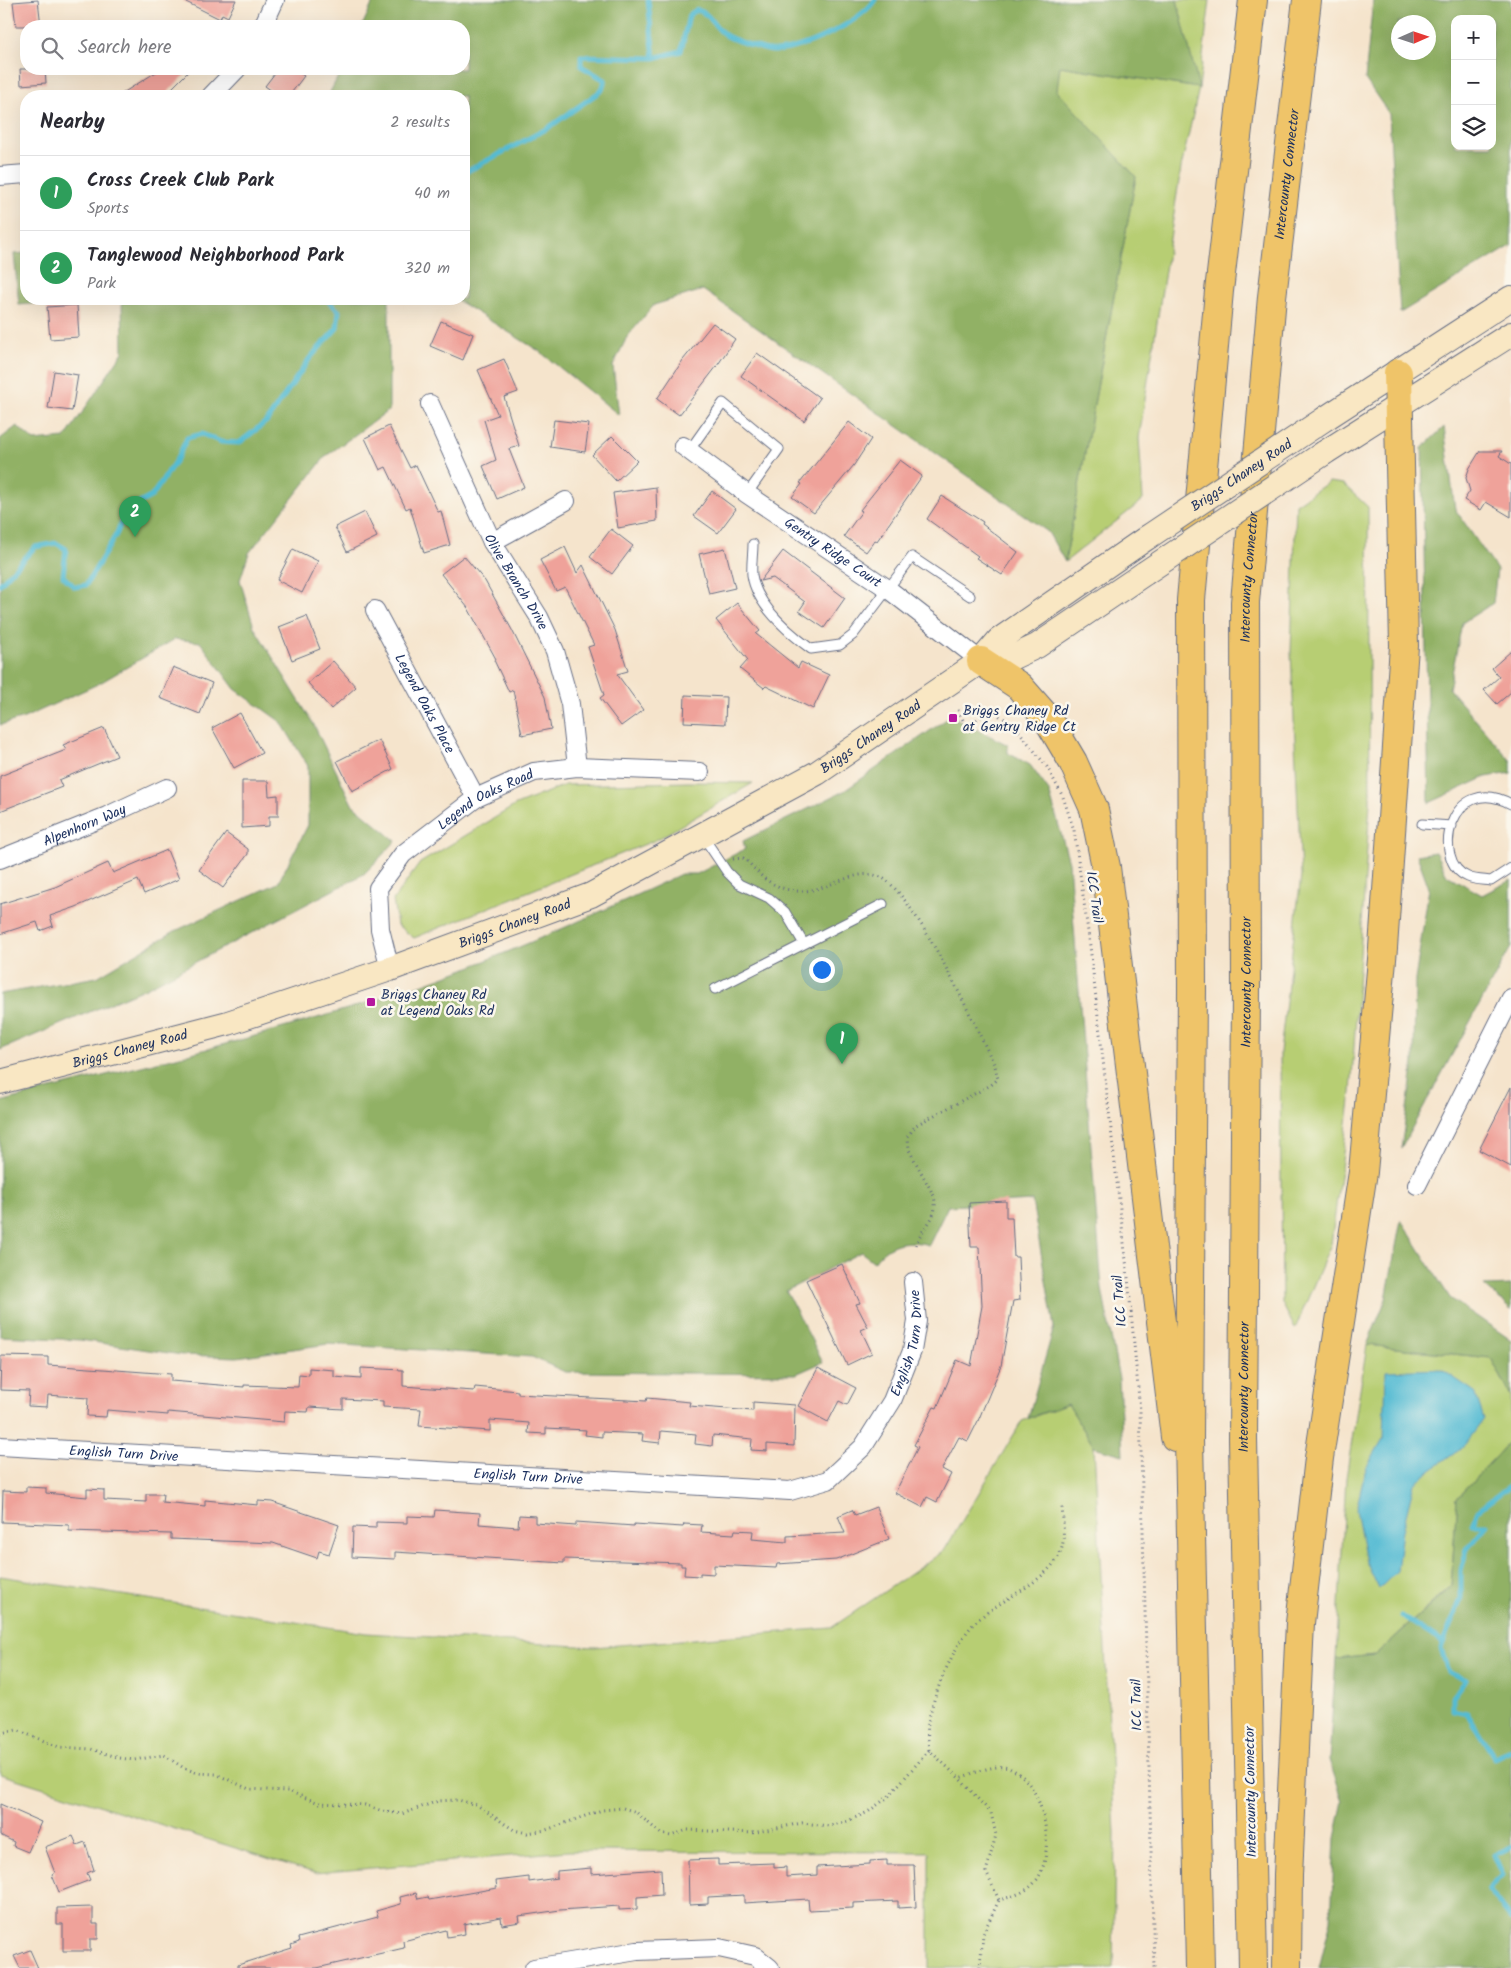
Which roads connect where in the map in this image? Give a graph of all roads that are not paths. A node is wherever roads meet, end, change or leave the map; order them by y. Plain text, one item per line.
1 (276, 0) edge
2 (1253, 0) edge
3 (1307, 0) edge
4 (266, 20) edge
5 (231, 75) edge
6 (217, 90) edge
7 (20, 174) edge
8 (0, 176) edge
9 (1511, 298) edge
10 (1511, 334) edge
11 (1398, 373) junction
12 (430, 404) dead end
13 (1400, 406) junction
14 (686, 449) joint
15 (747, 494) junction
16 (566, 501) dead end
17 (492, 542) junction
18 (753, 544) dead end
19 (888, 589) junction
20 (970, 596) dead end
21 (375, 610) dead end
22 (981, 661) junction
23 (577, 766) junction
24 (700, 772) dead end
25 (168, 788) dead end
26 (476, 798) junction
27 (1511, 804) edge
28 (1422, 824) dead end
29 (1452, 826) junction
30 (702, 835) junction
31 (0, 859) edge
32 (1511, 868) edge
33 (883, 904) dead end
34 (804, 944) junction
35 (390, 969) junction
36 (715, 989) dead end
37 (1511, 998) edge
38 (1507, 1018) edge
39 (0, 1082) edge
40 (1417, 1185) dead end
41 (912, 1282) dead end
42 (0, 1446) edge
43 (1193, 1592) junction
44 (534, 1968) edge
45 (770, 1968) edge
46 (1200, 1968) edge
47 (1253, 1968) edge
48 (1288, 1968) edge

1 - 4 street
2 - 43 highway
3 - 47 highway, Intercounty Connector
5 - 6 street
7 - 8 street
9 - 11 main road, Briggs Chaney Road
10 - 13 main road, Briggs Chaney Road
11 - 13 highway
11 - 22 main road, Briggs Chaney Road, bridge
12 - 17 street, Olive Branch Drive
13 - 22 main road, Briggs Chaney Road, bridge
13 - 48 highway
14 - 15 street, Gentry Ridge Court
14 - 15 lane
15 - 19 street, Gentry Ridge Court
16 - 17 street
17 - 23 street, Olive Branch Drive
18 - 19 lane
19 - 20 lane
19 - 22 street, Gentry Ridge Court
21 - 26 street, Legend Oaks Place
22 - 30 main road, Briggs Chaney Road
22 - 43 highway
23 - 24 street, Legend Oaks Road
23 - 26 street, Legend Oaks Road
25 - 31 street, Alpenhorn Way
26 - 35 street, Legend Oaks Road
27 - 29 lane
28 - 29 lane
29 - 32 lane
30 - 34 lane
30 - 35 main road, Briggs Chaney Road
33 - 34 lane
34 - 36 lane
35 - 39 main road, Briggs Chaney Road
37 - 38 street
38 - 40 street
41 - 42 street, English Turn Drive
43 - 46 highway
44 - 45 street

